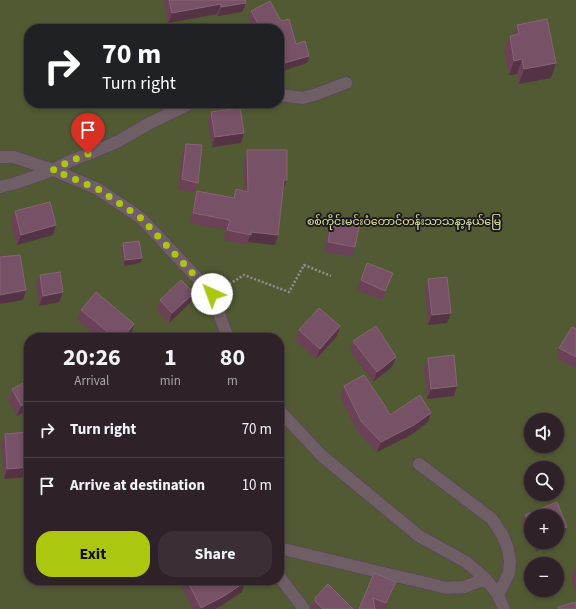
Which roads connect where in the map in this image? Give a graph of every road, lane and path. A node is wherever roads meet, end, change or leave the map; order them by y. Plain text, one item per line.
1 (346, 83) dead end
2 (284, 96) edge
3 (181, 108) edge
4 (0, 157) edge
5 (53, 170) junction
6 (0, 188) edge
7 (331, 276) dead end
8 (212, 294) junction
9 (226, 333) edge
10 (284, 415) edge
11 (419, 464) dead end
12 (284, 549) edge
13 (486, 579) junction
14 (284, 583) edge
15 (498, 595) junction
16 (304, 609) edge
17 (504, 609) edge

1 - 2 street
3 - 5 street
4 - 5 street
5 - 6 street
5 - 8 street
7 - 8 path
8 - 9 street
10 - 13 street
11 - 15 street
12 - 13 street
13 - 15 street
14 - 16 street
15 - 17 street

